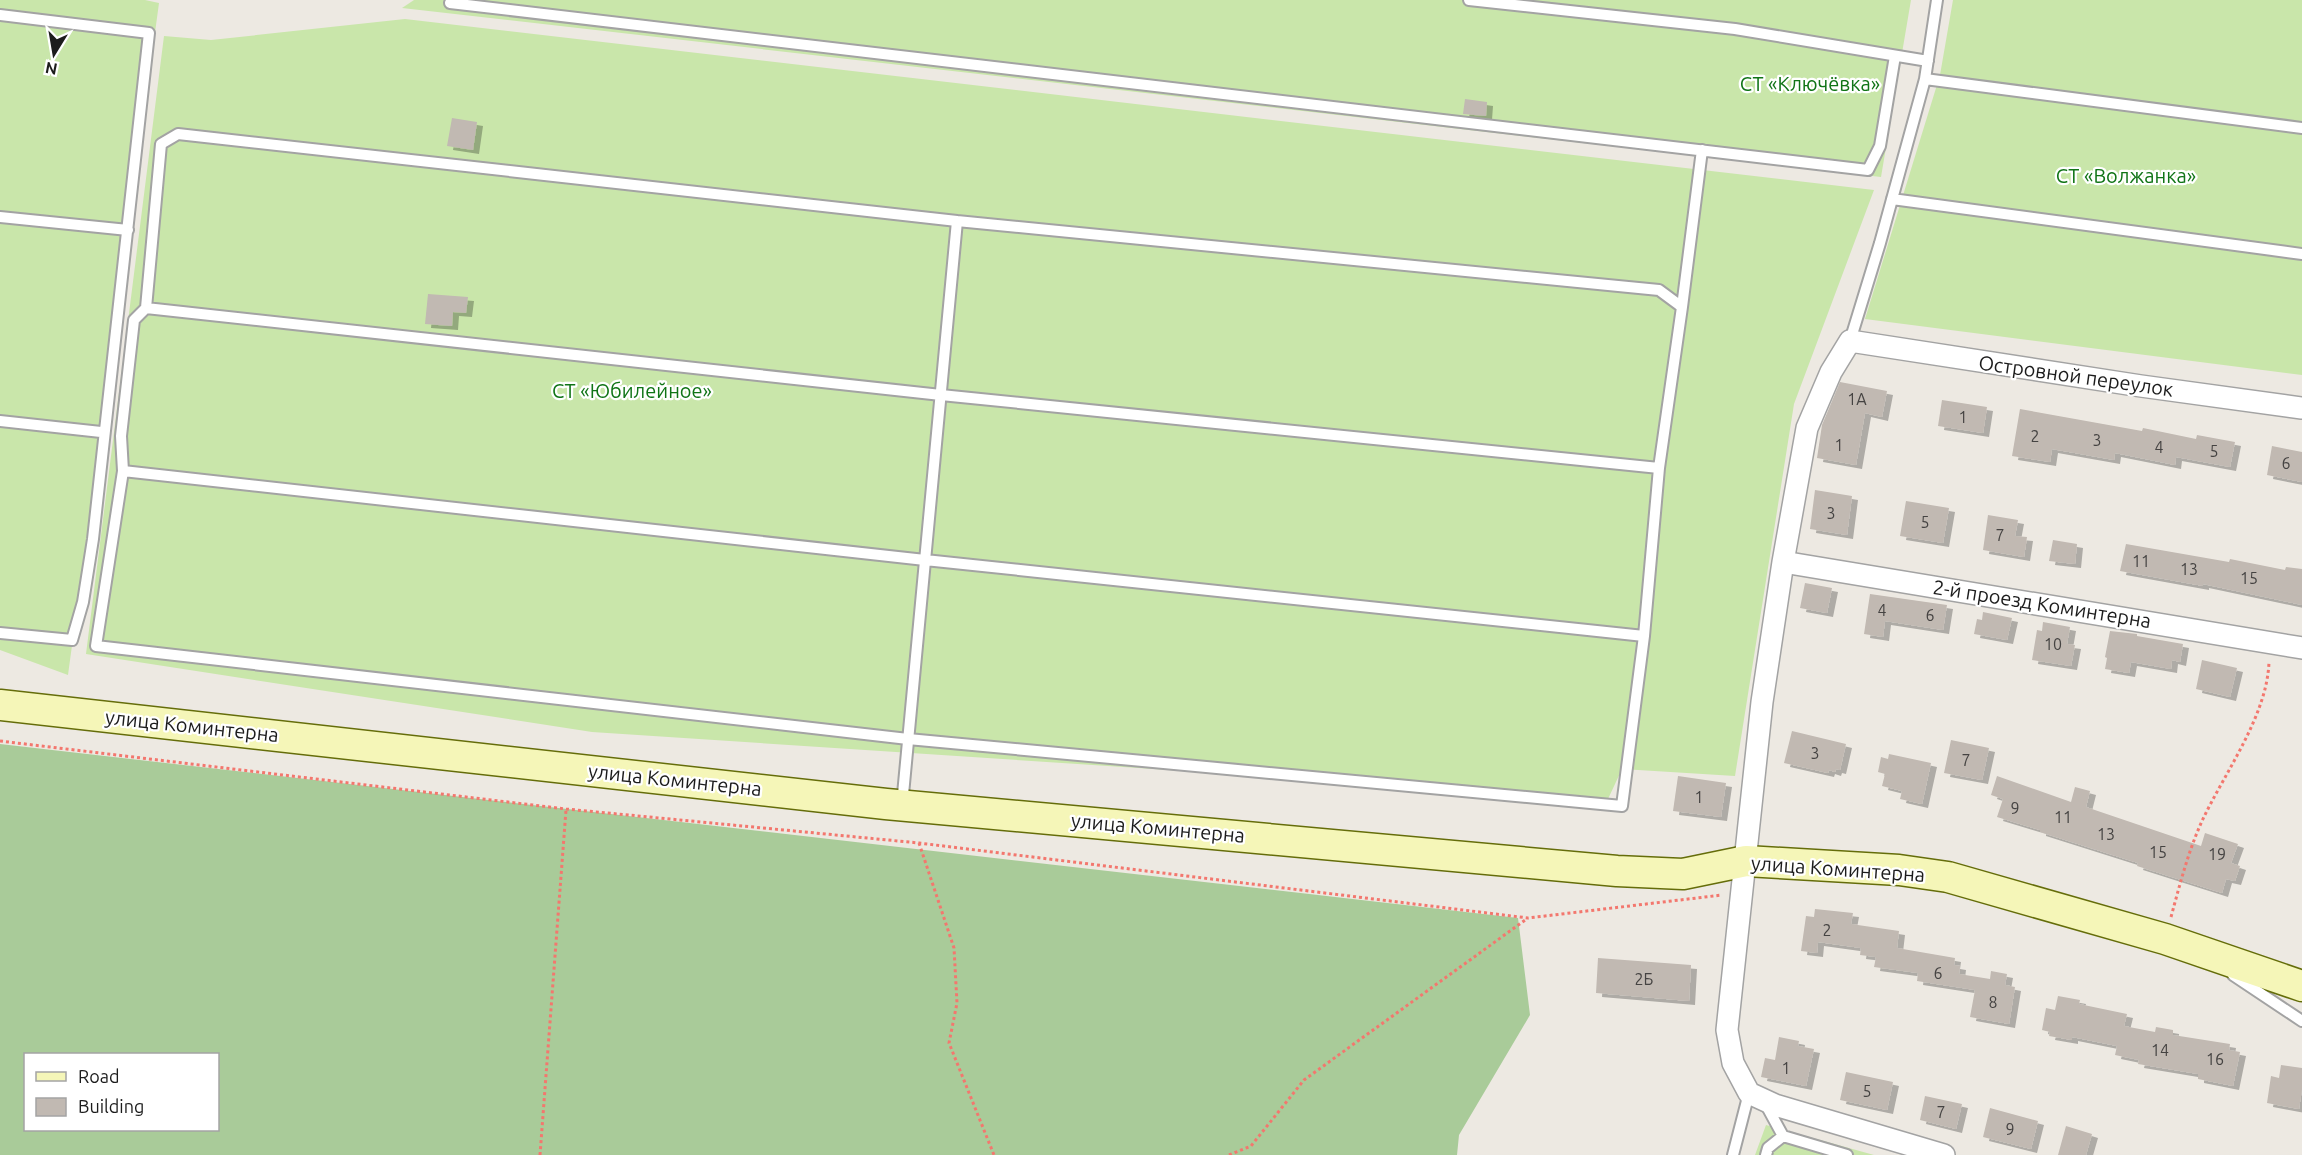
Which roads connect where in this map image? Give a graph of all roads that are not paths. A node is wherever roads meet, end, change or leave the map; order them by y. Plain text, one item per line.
1 (454, 0) edge
2 (1469, 0) edge
3 (1937, 0) edge
4 (0, 15) edge
5 (1895, 56) junction
6 (1928, 61) junction
7 (1925, 79) junction
8 (2302, 128) edge
9 (1702, 150) junction
10 (1892, 199) junction
11 (0, 217) edge
12 (957, 221) junction
13 (128, 230) junction
14 (2302, 254) edge
15 (146, 308) junction
16 (1682, 308) junction
17 (1850, 341) junction
18 (941, 395) junction
19 (2302, 408) edge
20 (0, 421) edge
21 (100, 432) dead end
22 (1659, 468) junction
23 (123, 471) junction
24 (925, 560) junction
25 (1783, 562) junction
26 (0, 633) edge
27 (1644, 636) junction
28 (2302, 648) edge
29 (0, 705) edge
30 (908, 739) junction
31 (902, 805) junction
32 (1746, 861) junction
33 (2198, 951) junction
34 (2302, 986) edge
35 (2302, 1021) edge
36 (1756, 1096) junction
37 (1783, 1136) junction
38 (1733, 1155) edge
39 (1766, 1155) edge
40 (1847, 1155) edge
41 (1944, 1155) edge

1 - 9 lane
2 - 5 lane
3 - 6 lane
4 - 13 lane
5 - 6 lane
5 - 9 lane
6 - 7 lane
7 - 8 lane
7 - 10 lane
9 - 16 lane
10 - 14 lane
10 - 17 lane
11 - 13 lane
12 - 15 lane
12 - 16 lane
12 - 18 lane
13 - 26 lane
15 - 18 lane
15 - 23 lane
16 - 22 lane
17 - 19 street, Островной переулок
17 - 25 street
18 - 22 lane
18 - 24 lane
20 - 21 lane
22 - 27 lane
23 - 24 lane
23 - 30 lane
24 - 27 lane
24 - 30 lane
25 - 28 street, 2-й проезд Коминтерна
25 - 32 street
27 - 30 lane
29 - 31 street, улица Коминтерна
30 - 31 lane
31 - 32 street, улица Коминтерна
32 - 33 street, улица Коминтерна
32 - 36 street
33 - 34 street, улица Коминтерна
33 - 35 lane
36 - 37 lane
36 - 38 lane
36 - 41 street
37 - 39 lane
37 - 40 lane

